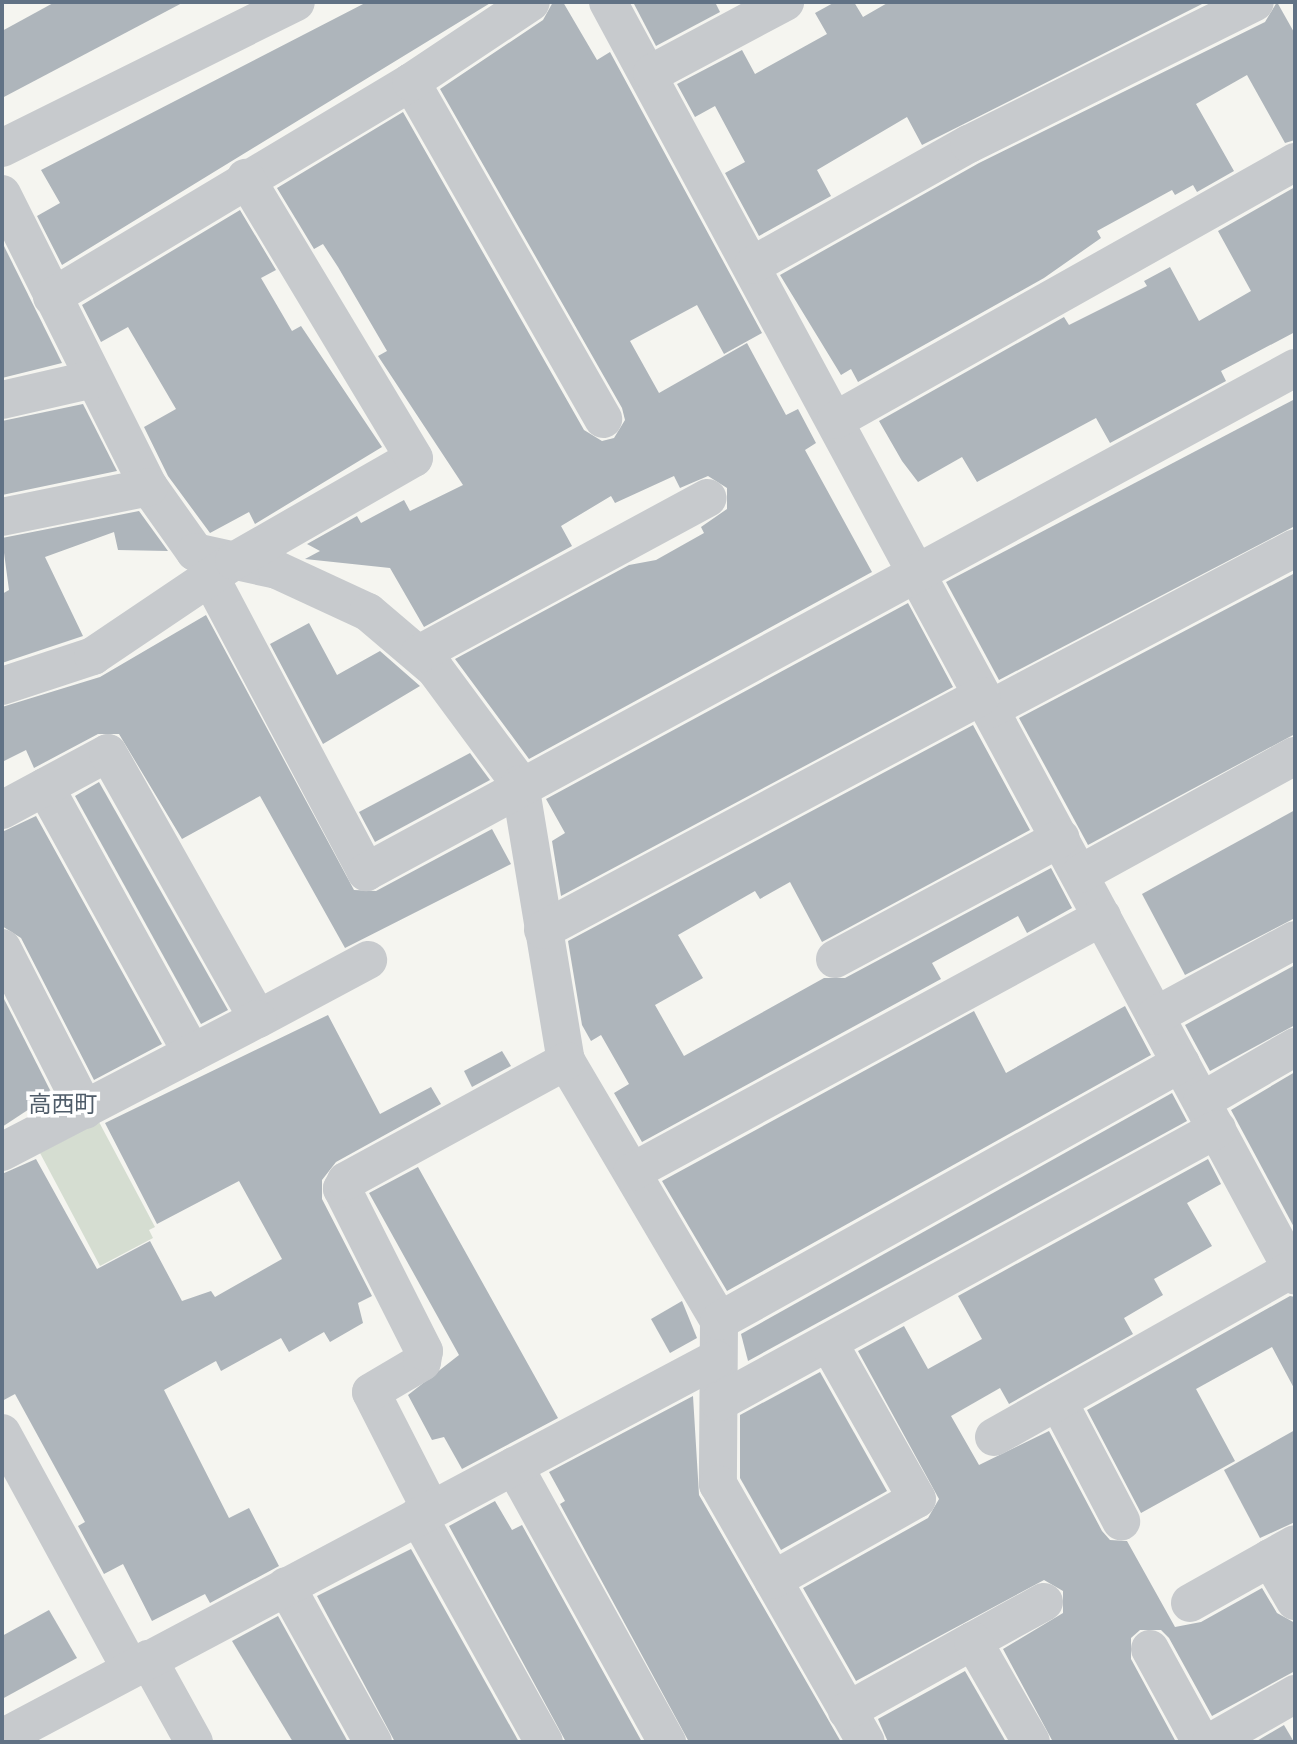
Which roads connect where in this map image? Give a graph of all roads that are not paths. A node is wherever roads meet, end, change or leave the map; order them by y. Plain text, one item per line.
1 (296, 2) edge
2 (531, 2) edge
3 (608, 2) edge
4 (785, 2) edge
5 (1255, 2) edge
6 (652, 73) junction
7 (411, 82) junction
8 (2, 149) edge
9 (1295, 162) edge
10 (246, 178) junction
11 (2, 194) edge
12 (752, 265) junction
13 (52, 297) junction
14 (1295, 368) edge
15 (94, 379) junction
16 (2, 400) edge
17 (603, 419) dead end
18 (836, 420) junction
19 (149, 487) junction
20 (708, 498) dead end
21 (2, 517) edge
22 (1295, 548) edge
23 (222, 569) junction
24 (915, 571) junction
25 (419, 654) junction
26 (2, 686) edge
27 (986, 703) junction
28 (1295, 756) edge
29 (520, 784) junction
30 (45, 787) junction
31 (2, 810) edge
32 (1060, 838) junction
33 (1080, 874) junction
34 (1102, 917) junction
35 (543, 930) junction
36 (1295, 940) edge
37 (2, 948) edge
38 (835, 959) dead end
39 (368, 960) dead end
40 (1156, 1016) junction
41 (258, 1019) junction
42 (1295, 1047) edge
43 (192, 1053) junction
44 (566, 1061) junction
45 (1181, 1063) junction
46 (85, 1110) junction
47 (1209, 1115) junction
48 (2, 1152) edge
49 (632, 1172) junction
50 (1294, 1272) edge
51 (719, 1321) junction
52 (828, 1342) junction
53 (716, 1359) junction
54 (1058, 1401) junction
55 (719, 1402) junction
56 (2, 1433) edge
57 (994, 1437) dead end
58 (514, 1466) junction
59 (425, 1513) junction
60 (1121, 1521) dead end
61 (1282, 1551) edge
62 (773, 1580) junction
63 (286, 1586) junction
64 (1295, 1601) edge
65 (1044, 1602) dead end
66 (1190, 1603) dead end
67 (973, 1641) junction
68 (1150, 1649) dead end
69 (139, 1664) junction
70 (1293, 1699) edge
71 (856, 1727) edge
72 (2, 1738) edge
73 (194, 1742) edge
74 (373, 1742) edge
75 (544, 1742) edge
76 (667, 1742) edge
77 (1031, 1742) edge
78 (1211, 1742) edge

1 - 8 street
2 - 7 street
3 - 6 street
4 - 6 street
5 - 12 street
6 - 12 street
7 - 10 street
7 - 17 street
9 - 18 street
10 - 13 street
10 - 23 street
11 - 13 street
12 - 18 street
13 - 15 street
14 - 24 street
15 - 16 street
15 - 19 street
18 - 24 street
19 - 21 street
19 - 23 street
20 - 25 street
22 - 27 street
23 - 25 street
23 - 26 street
23 - 29 street
24 - 27 street
24 - 29 street
25 - 29 street
27 - 32 street
27 - 35 street
28 - 33 street
29 - 35 street
30 - 31 street
30 - 41 street
30 - 43 street
32 - 33 street
32 - 38 street
33 - 34 street
34 - 40 street
34 - 49 street
35 - 44 street
36 - 40 street
37 - 46 street
39 - 41 street
40 - 45 street
41 - 43 street
42 - 47 street
43 - 46 street
44 - 49 street
44 - 59 street
45 - 47 street
45 - 51 street
46 - 48 street
47 - 50 street
47 - 52 street
49 - 51 street
50 - 54 street
51 - 53 street
52 - 55 street
52 - 62 street
53 - 55 street
53 - 58 street
54 - 57 street
54 - 60 street
55 - 62 street
56 - 69 street
58 - 59 street
58 - 76 street
59 - 63 street
59 - 75 street
61 - 64 street
61 - 66 street
62 - 71 street
63 - 69 street
63 - 74 street
65 - 67 street
67 - 71 street
67 - 77 street
68 - 78 street
69 - 72 street
69 - 73 street
70 - 78 street

